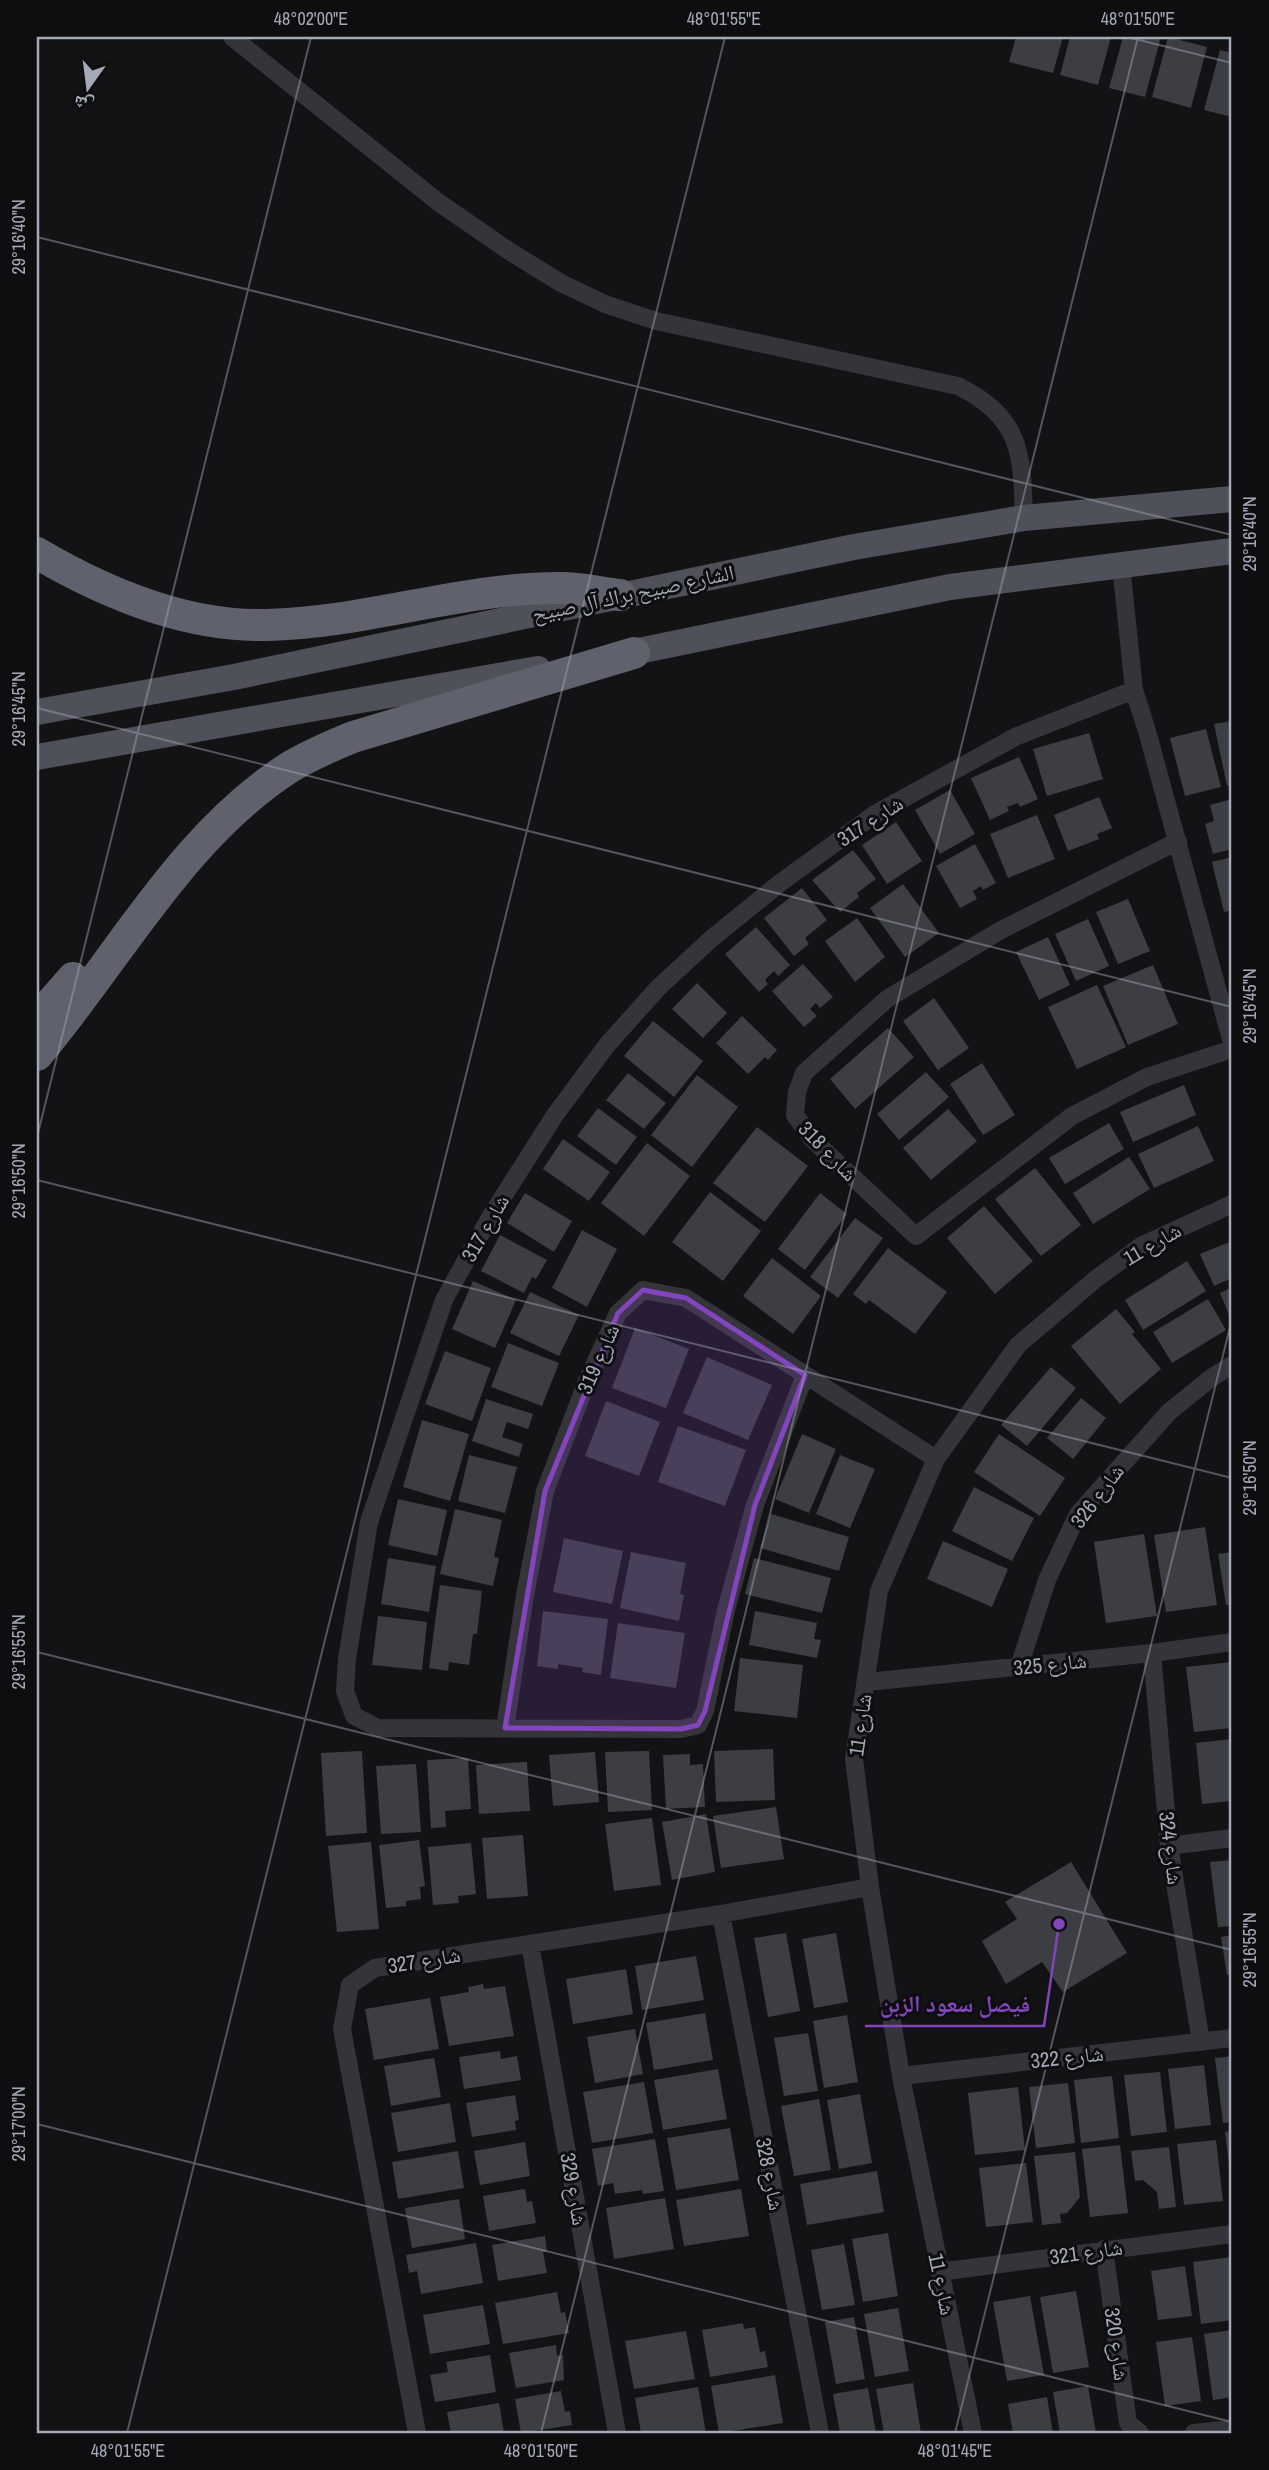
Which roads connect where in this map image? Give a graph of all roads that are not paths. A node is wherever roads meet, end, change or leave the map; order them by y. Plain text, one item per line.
1 (232, 37) edge
2 (1232, 499) edge
3 (1024, 518) junction
4 (37, 538) edge
5 (1232, 551) edge
6 (37, 553) edge
7 (1121, 565) junction
8 (620, 595) junction
9 (125, 597) junction
10 (635, 653) junction
11 (1134, 690) junction
12 (37, 712) edge
13 (37, 757) edge
14 (1178, 841) junction
15 (157, 897) junction
16 (37, 1019) edge
17 (1232, 1043) edge
18 (1232, 1049) edge
19 (37, 1055) edge
20 (1232, 1204) edge
21 (1232, 1365) edge
22 (805, 1375) junction
23 (936, 1459) junction
24 (1232, 1642) edge
25 (1152, 1653) junction
26 (1019, 1667) junction
27 (867, 1682) junction
28 (505, 1728) junction
29 (1232, 1838) edge
30 (1168, 1846) junction
31 (870, 1887) junction
32 (721, 1914) junction
33 (530, 1944) junction
34 (1232, 2038) edge
35 (1201, 2042) junction
36 (901, 2076) junction
37 (1232, 2234) edge
38 (1104, 2249) junction
39 (939, 2272) junction
40 (1232, 2429) edge
41 (416, 2433) edge
42 (617, 2433) edge
43 (820, 2433) edge
44 (973, 2433) edge
45 (1140, 2433) edge
46 (1194, 2433) edge

1 - 3 street
2 - 3 main road, الشارع صبيح براك آل صبيح
3 - 8 main road, الشارع صبيح براك آل صبيح
4 - 9 highway
5 - 7 main road
6 - 9 highway
7 - 10 main road
7 - 11 street
8 - 9 highway
8 - 12 main road, الشارع صبيح براك آل صبيح
10 - 13 main road
10 - 15 highway
11 - 14 street
11 - 28 street, شارع 317
14 - 17 street
14 - 18 street, شارع 318
15 - 16 highway
15 - 19 highway
20 - 23 street, شارع 11
21 - 26 street, شارع 326
22 - 23 street, شارع 319
22 - 28 street, شارع 317
22 - 28 street, شارع 319
23 - 27 street, شارع 11
24 - 25 street, شارع 325
25 - 26 street, شارع 325
25 - 30 street, شارع 324
26 - 27 street, شارع 325
27 - 31 street, شارع 11
29 - 30 street
30 - 35 street, شارع 324
31 - 32 street, شارع 327
31 - 36 street, شارع 11
32 - 33 street, شارع 327
32 - 43 street, شارع 328
33 - 41 street, شارع 327
33 - 42 street, شارع 329
34 - 35 street, شارع 322
35 - 36 street, شارع 322
36 - 39 street, شارع 11
37 - 38 street, شارع 321
38 - 39 street, شارع 321
38 - 45 street, شارع 320
39 - 44 street, شارع 11
40 - 46 street

